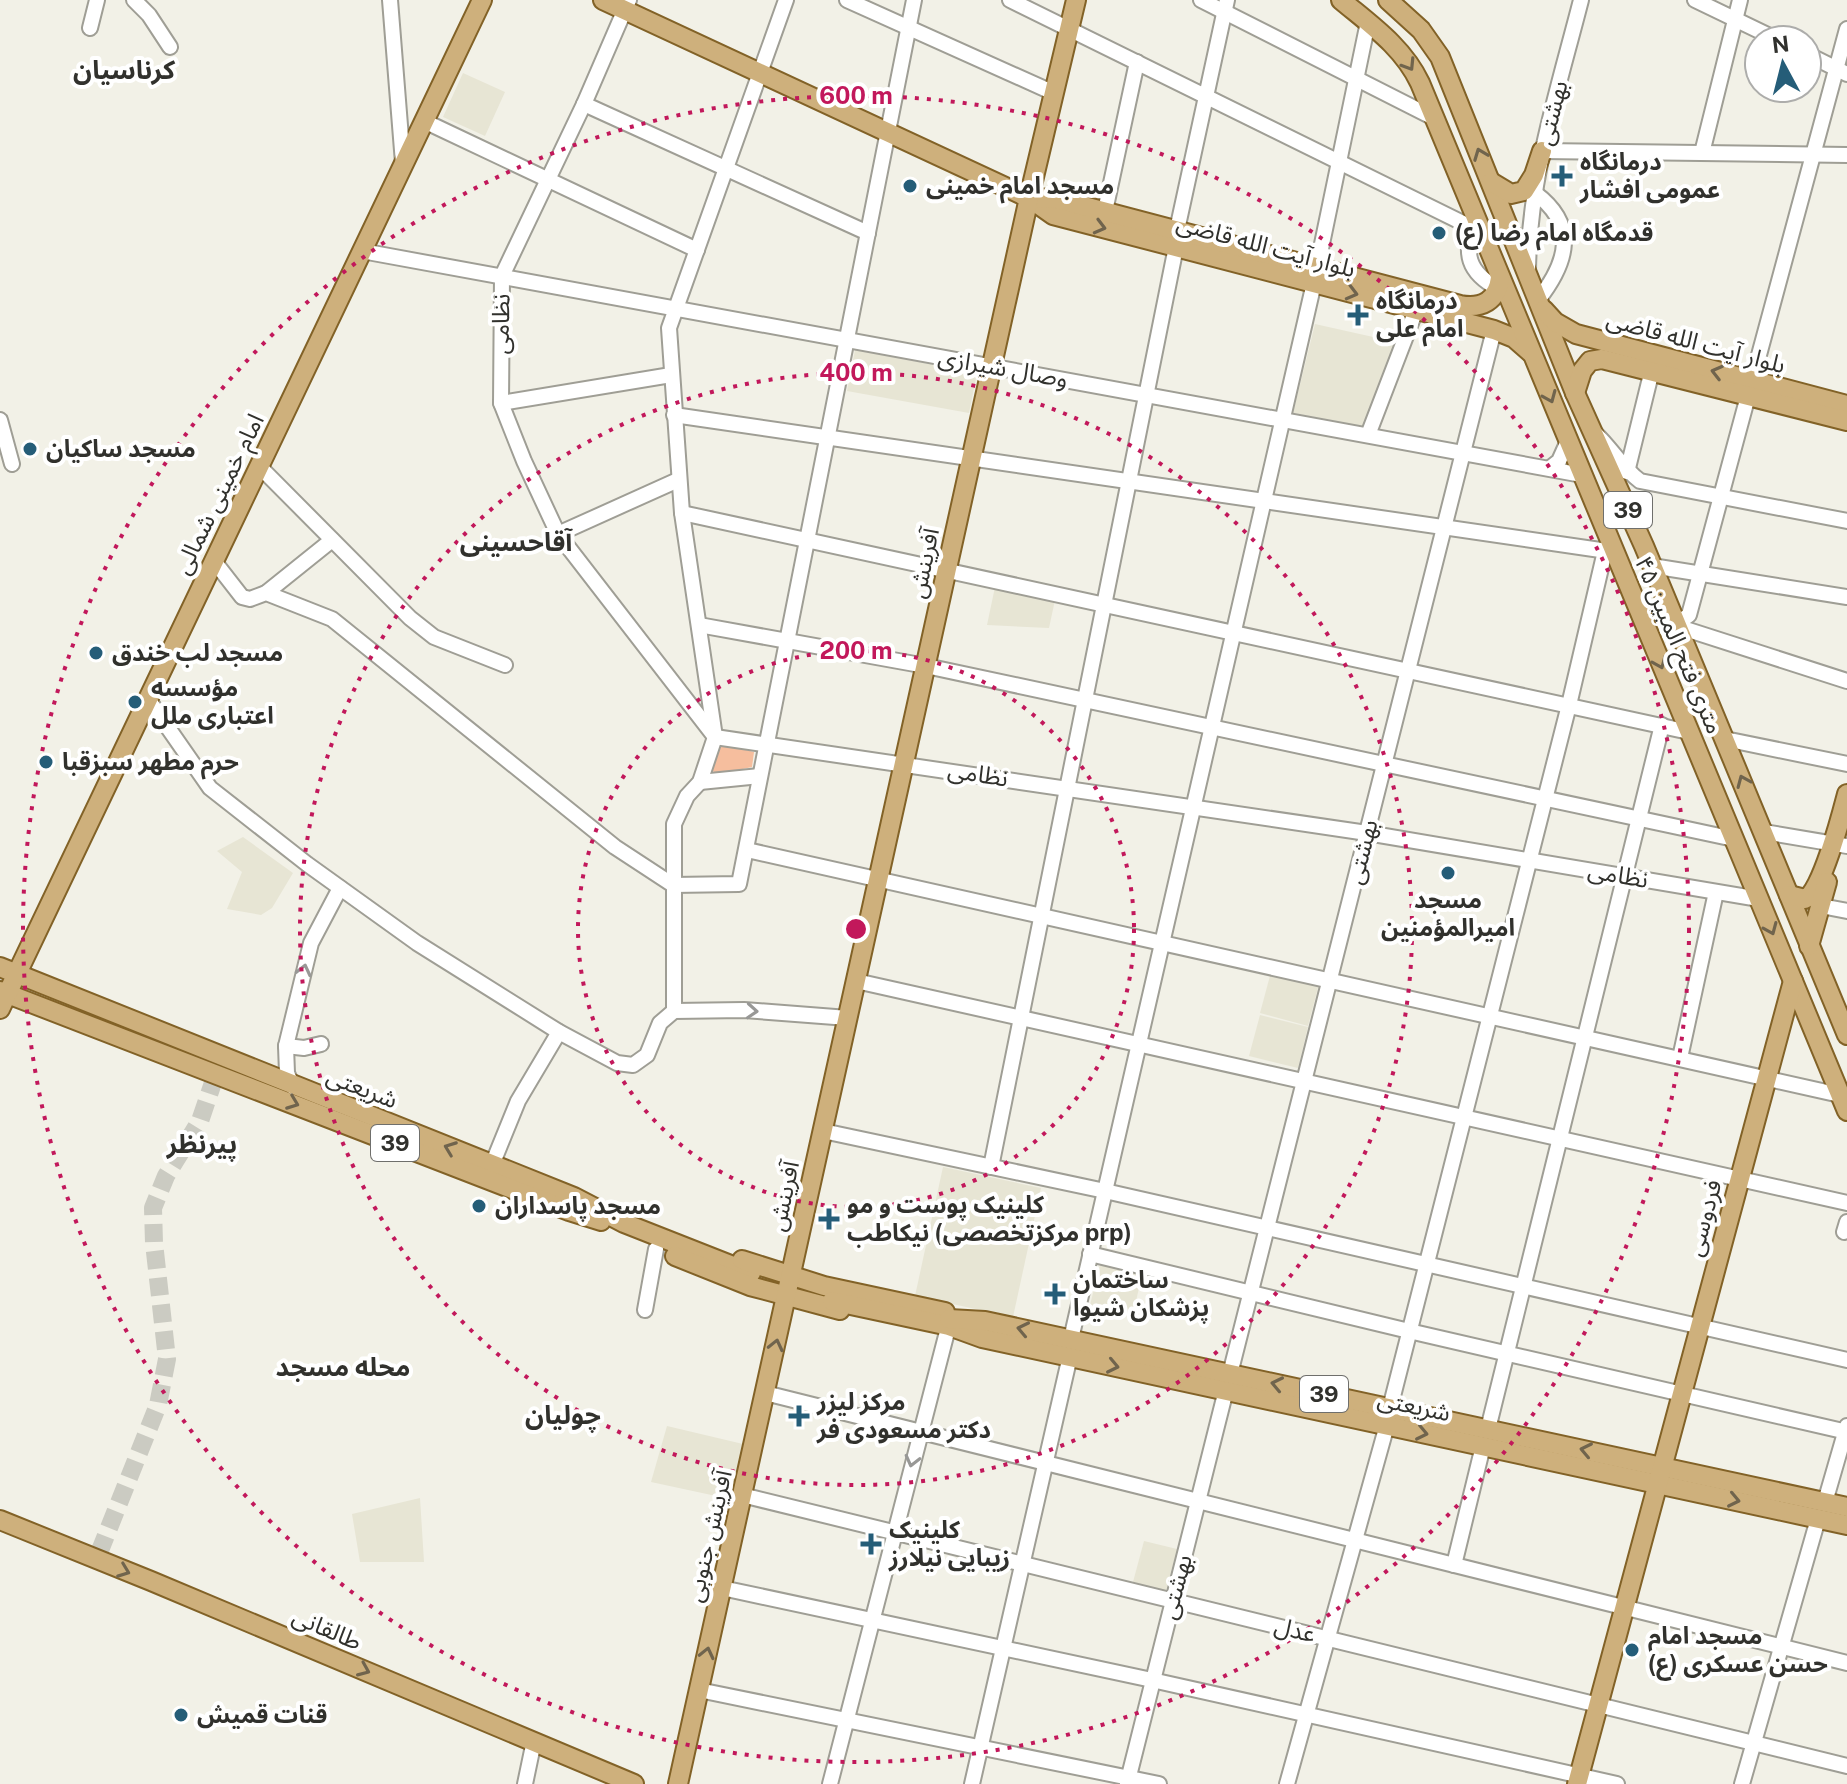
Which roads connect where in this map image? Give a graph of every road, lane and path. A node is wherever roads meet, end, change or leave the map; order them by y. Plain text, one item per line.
1 (97, 0) edge
2 (134, 0) edge
3 (390, 0) edge
4 (482, 0) edge
5 (603, 0) edge
6 (786, 0) edge
7 (847, 0) edge
8 (914, 0) edge
9 (1010, 0) edge
10 (1076, 0) edge
11 (1201, 0) edge
12 (1341, 0) edge
13 (1388, 0) edge
14 (1581, 0) edge
15 (1695, 0) edge
16 (1740, 0) edge
17 (627, 5) edge
18 (1225, 6) edge
19 (1735, 20) junction
20 (1368, 22) junction
21 (1744, 24) edge
22 (90, 28) dead end
23 (908, 28) junction
24 (1069, 28) junction
25 (1847, 29) edge
26 (170, 47) dead end
27 (1137, 62) junction
28 (1823, 62) edge
29 (1842, 71) edge
30 (760, 73) junction
31 (1357, 78) junction
32 (1054, 93) junction
33 (1206, 95) junction
34 (584, 104) junction
35 (1434, 118) junction
36 (424, 121) junction
37 (888, 133) junction
38 (1542, 151) junction
39 (1702, 153) junction
40 (1813, 154) junction
41 (1847, 155) edge
42 (1339, 162) junction
43 (403, 165) junction
44 (726, 169) junction
45 (547, 179) junction
46 (1491, 182) junction
47 (1535, 193) junction
48 (1029, 198) junction
49 (1105, 211) junction
50 (1475, 225) junction
51 (868, 233) junction
52 (1176, 238) junction
53 (697, 250) junction
54 (362, 251) junction
55 (502, 276) junction
56 (1316, 276) junction
57 (1528, 276) junction
58 (1500, 283) junction
59 (1540, 304) junction
60 (676, 308) junction
61 (1416, 310) junction
62 (1494, 330) junction
63 (1589, 338) junction
64 (847, 340) junction
65 (1532, 354) junction
66 (1590, 361) junction
67 (992, 366) junction
68 (1652, 370) junction
69 (671, 375) junction
70 (1750, 388) junction
71 (1575, 393) junction
72 (1146, 394) junction
73 (1797, 400) junction
74 (501, 403) junction
75 (1847, 405) edge
76 (674, 415) junction
77 (1282, 419) junction
78 (0, 420) edge
79 (1847, 421) edge
80 (1591, 429) junction
81 (1368, 435) junction
82 (826, 437) junction
83 (1568, 441) junction
84 (1464, 452) junction
85 (972, 458) junction
86 (12, 464) dead end
87 (259, 466) junction
88 (1550, 468) junction
89 (1627, 472) junction
90 (1582, 475) junction
91 (678, 480) junction
92 (1129, 481) junction
93 (1647, 482) junction
94 (1721, 498) junction
95 (1263, 501) junction
96 (1626, 506) junction
97 (682, 513) junction
98 (1847, 521) edge
99 (1444, 528) junction
100 (558, 534) junction
101 (332, 540) junction
102 (806, 540) junction
103 (1644, 546) junction
104 (1612, 553) junction
105 (214, 561) junction
106 (1652, 566) junction
107 (947, 570) junction
108 (1701, 574) junction
109 (266, 593) junction
110 (1847, 597) edge
111 (1104, 605) junction
112 (1640, 613) junction
113 (1672, 615) junction
114 (699, 625) junction
115 (1233, 632) junction
116 (785, 641) junction
117 (505, 665) dead end
118 (926, 666) junction
119 (1408, 670) junction
120 (1847, 681) edge
121 (148, 699) junction
122 (1085, 700) junction
123 (1569, 705) junction
124 (1662, 725) junction
125 (1211, 727) junction
126 (1689, 732) junction
127 (715, 737) junction
128 (1725, 739) junction
129 (766, 743) junction
130 (904, 763) junction
131 (1847, 764) edge
132 (1384, 765) junction
133 (760, 776) junction
134 (700, 782) junction
135 (1067, 787) junction
136 (1847, 794) edge
137 (1544, 798) junction
138 (1193, 806) junction
139 (1639, 818) junction
140 (1764, 832) junction
141 (1367, 833) junction
142 (1734, 839) junction
143 (1840, 845) edge
144 (747, 850) junction
145 (1529, 860) junction
146 (1625, 877) junction
147 (879, 879) junction
148 (673, 885) junction
149 (340, 888) junction
150 (1716, 892) junction
151 (1789, 895) junction
152 (1759, 899) junction
153 (1821, 906) junction
154 (1847, 911) edge
155 (1042, 915) junction
156 (1162, 942) junction
157 (1809, 946) junction
158 (8, 970) edge
159 (1330, 979) junction
160 (856, 981) junction
161 (1793, 981) junction
162 (2, 998) edge
163 (56, 1002) tunnel mouth
164 (674, 1011) junction
165 (1490, 1015) junction
166 (1021, 1017) junction
167 (848, 1018) junction
168 (559, 1032) junction
169 (1847, 1035) edge
170 (1585, 1036) junction
171 (1139, 1043) junction
172 (321, 1044) dead end
173 (286, 1046) junction
174 (1680, 1058) junction
175 (224, 1067) junction
176 (1766, 1078) junction
177 (1304, 1081) junction
178 (293, 1087) junction
179 (1844, 1103) edge
180 (1464, 1116) junction
181 (823, 1131) junction
182 (1560, 1138) junction
183 (492, 1165) junction
184 (991, 1167) junction
185 (1739, 1179) junction
186 (1105, 1191) junction
187 (1847, 1203) edge
188 (572, 1204) junction
189 (1267, 1228) junction
190 (656, 1249) junction
191 (1090, 1254) junction
192 (1427, 1264) junction
193 (752, 1276) junction
194 (791, 1277) junction
195 (1524, 1286) junction
196 (1251, 1293) junction
197 (786, 1298) junction
198 (831, 1298) junction
199 (645, 1310) dead end
200 (1700, 1326) junction
201 (984, 1330) junction
202 (1409, 1331) junction
203 (947, 1332) junction
204 (1070, 1348) junction
205 (1507, 1353) junction
206 (1847, 1360) edge
207 (1228, 1382) junction
208 (765, 1393) junction
209 (1682, 1394) junction
210 (1388, 1417) junction
211 (1846, 1430) edge
212 (920, 1433) junction
213 (1486, 1438) junction
214 (1045, 1464) junction
215 (1660, 1475) junction
216 (742, 1495) junction
217 (1199, 1503) junction
218 (1847, 1507) edge
219 (1821, 1510) junction
220 (0, 1512) edge
221 (0, 1520) edge
222 (1847, 1525) edge
223 (894, 1532) junction
224 (1355, 1541) junction
225 (97, 1556) junction
226 (1022, 1563) junction
227 (1454, 1565) junction
228 (722, 1588) junction
229 (1173, 1600) junction
230 (1624, 1607) junction
231 (872, 1620) junction
232 (1327, 1638) junction
233 (1782, 1647) junction
234 (1003, 1648) junction
235 (1847, 1663) edge
236 (1152, 1680) junction
237 (699, 1690) junction
238 (1598, 1706) junction
239 (1306, 1715) junction
240 (846, 1720) junction
241 (534, 1741) junction
242 (1754, 1744) junction
243 (980, 1747) junction
244 (1847, 1766) edge
245 (1578, 1780) edge
246 (1127, 1781) edge
247 (525, 1784) edge
248 (634, 1784) edge
249 (678, 1784) edge
250 (830, 1784) edge
251 (972, 1784) edge
252 (1159, 1784) edge
253 (1287, 1784) edge
254 (1617, 1784) edge
255 (1742, 1784) edge

1 - 22 street
2 - 26 street
3 - 43 street
4 - 36 main road, امام خمینی شمالی
5 - 17 main road, بلوار آیت الله قاضی
6 - 30 street
7 - 23 street
8 - 23 street
9 - 24 street
10 - 24 main road, آفرینش
11 - 18 street
12 - 20 main road, ۴۵ متری فتح المبین / 39
46 -> 13 main road, ۴۵ متری فتح المبین / 39
14 - 38 street, بهشتی
15 - 19 street
16 - 19 street
17 - 30 main road, بلوار آیت الله قاضی
17 - 34 street
18 - 31 street
18 - 33 street
19 - 21 street
19 - 39 street
20 - 31 street
20 -> 35 main road, ۴۵ متری فتح المبین / 39
23 - 32 street
23 - 37 street
24 - 27 street
24 - 32 main road, آفرینش
25 - 29 street
27 - 33 street
27 - 49 street
28 - 29 street
29 - 40 street
30 - 37 main road, بلوار آیت الله قاضی
30 - 44 street
31 - 35 street
31 - 42 street
32 - 48 main road, آفرینش
33 - 42 street
33 - 52 street
34 - 44 street
34 - 45 street
35 - 50 main road, ۴۵ متری فتح المبین / 39
36 - 43 main road, امام خمینی شمالی
36 - 45 street
37 - 48 main road, بلوار آیت الله قاضی
37 - 51 street
38 - 39 street
38 - 46 main road
38 - 47 street, بهشتی
39 - 40 street
40 - 41 street
40 - 70 street
42 - 50 street
42 - 56 street
43 - 54 main road, امام خمینی شمالی
44 - 51 street
44 - 53 street
45 - 53 street
45 - 55 street
46 - 57 main road, ۴۵ متری فتح المبین / 39
47 - 57 street, بهشتی
47 - 59 street
48 - 49 main road, بلوار آیت الله قاضی
48 -> 52 main road, بلوار آیت الله قاضی
48 - 67 main road, آفرینش
49 - 52 main road, بلوار آیت الله قاضی
50 - 58 main road, ۴۵ متری فتح المبین / 39
51 - 64 street
52 - 56 main road, بلوار آیت الله قاضی
52 - 72 street
53 - 60 street
54 - 55 street, وصال شیرازی
54 - 87 main road, امام خمینی شمالی
55 - 60 street, وصال شیرازی
55 - 74 street, نظامی
56 - 58 main road, بلوار آیت الله قاضی
56 -> 61 main road, بلوار آیت الله قاضی
56 - 77 street
57 - 59 main road, ۴۵ متری فتح المبین / 39
58 - 65 main road, ۴۵ متری فتح المبین / 39
59 - 63 main road, بلوار آیت‌ الله قاضی
59 - 71 main road, ۴۵ متری فتح المبین / 39
60 - 64 street, وصال شیرازی
60 - 69 street
61 - 62 main road, بلوار آیت الله قاضی
61 - 81 street
62 - 65 main road, بلوار آیت الله قاضی
62 - 84 street, بهشتی
63 - 66 main road
70 -> 63 main road, بلوار آیت‌ الله قاضی
64 - 67 street, وصال شیرازی
64 - 82 street
65 -> 83 main road, ۴۵ متری فتح المبین / 39
66 - 68 main road
66 - 71 main road
67 - 72 street, وصال شیرازی
67 - 85 main road, آفرینش
68 - 70 main road
68 - 89 street
69 - 74 street
69 - 76 street
70 - 73 main road, بلوار آیت‌ الله قاضی
70 - 94 street
71 - 80 main road, ۴۵ متری فتح المبین / 39
72 - 77 street, وصال شیرازی
72 - 92 street
73 - 75 main road, بلوار آیت‌ الله قاضی
73 - 79 main road
74 - 100 street, نظامی
76 - 82 street
76 - 91 street
77 - 81 street, وصال شیرازی
77 - 95 street
78 - 86 street
80 - 89 street
80 - 96 main road, ۴۵ متری فتح المبین / 39
81 - 84 street, وصال شیرازی
82 - 85 street
82 - 102 street
83 - 88 street
83 - 90 main road, ۴۵ متری فتح المبین / 39
84 - 88 street, وصال شیرازی
84 - 99 street, بهشتی
85 - 92 street
85 - 107 main road, آفرینش
87 - 101 street
87 - 105 main road, امام خمینی شمالی
88 - 90 street, وصال شیرازی
89 - 93 street
90 - 104 main road, ۴۵ متری فتح المبین / 39
91 - 97 street
91 - 100 street
92 - 95 street
92 - 111 street
93 - 94 street
93 - 96 street
94 - 98 street
94 - 108 street
95 - 99 street
95 - 115 street
96 - 103 main road, ۴۵ متری فتح المبین / 39
97 - 102 street
97 - 114 street
99 - 104 street
99 - 119 street, بهشتی
100 - 127 street, نظامی
101 - 109 street
101 - 117 street
102 - 107 street
102 - 116 street
103 - 104 main road
103 - 106 main road, ۴۵ متری فتح المبین / 39
104 - 112 main road, ۴۵ متری فتح المبین / 39
104 - 123 street
105 - 109 street
105 - 121 main road, امام خمینی شمالی
106 - 108 street
106 - 113 main road, ۴۵ متری فتح المبین / 39
107 - 111 street
107 - 118 main road, آفرینش
108 - 110 street
108 - 113 street
109 - 148 street
111 - 115 street
111 - 122 street
112 - 113 main road
112 -> 126 main road, ۴۵ متری فتح المبین / 39
113 - 120 street
113 - 128 main road, ۴۵ متری فتح المبین / 39
114 - 116 street
114 - 127 street
115 - 119 street
115 - 125 street
116 - 118 street
116 - 129 street
118 - 122 street
118 - 130 main road, آفرینش
119 - 123 street
119 - 132 street, بهشتی
121 - 149 street
121 - 158 main road, امام خمینی شمالی
122 - 125 street
122 - 135 street
123 - 124 street
123 - 137 street
124 - 126 street
124 - 139 street
125 - 132 street
125 - 138 street
126 - 142 main road, ۴۵ متری فتح المبین / 39
127 - 129 street, نظامی
127 - 134 street
128 - 131 street
140 -> 128 main road, ۴۵ متری فتح المبین / 39
129 - 130 street, نظامی
129 - 133 street
130 - 135 street, نظامی
130 - 147 main road, آفرینش
132 - 137 street
132 - 141 street, بهشتی
133 - 134 street
133 - 144 street
134 - 148 street
135 - 138 street, نظامی
135 - 155 street
136 - 143 main road
137 - 139 street
137 - 145 street
138 - 141 street, نظامی
138 - 156 street
139 - 142 street
139 - 146 street
140 - 143 street
140 - 151 main road, ۴۵ متری فتح المبین / 39
141 - 145 street, نظامی
141 - 159 street, بهشتی
142 - 152 main road, ۴۵ متری فتح المبین / 39
143 - 151 main road
143 - 153 main road
144 - 147 street
144 - 148 street
145 - 146 street, نظامی
145 - 165 street
146 - 150 street, نظامی
146 - 170 street
147 - 155 street
147 - 160 main road, آفرینش
148 - 164 street
149 - 168 street
173 -> 149 street
150 - 152 street, نظامی
150 - 174 street
151 - 157 main road, ۴۵ متری فتح المبین / 39
152 -> 161 main road, ۴۵ متری فتح المبین / 39
153 - 154 street
153 - 157 main road
155 - 156 street
155 - 166 street
156 - 159 street
156 - 171 street
157 - 169 main road, ۴۵ متری فتح المبین / 39
158 - 162 main road, امام خمینی شمالی
158 - 175 main road, شریعتی
159 - 165 street
159 - 177 street, بهشتی
160 - 166 street
160 - 167 main road, آفرینش
161 - 176 main road, فردوسی
161 - 179 main road, ۴۵ متری فتح المبین / 39
162 - 175 main road, شریعتی
163 - 175 main road, 39
164 -> 167 street
164 - 168 street
165 - 170 street
165 - 180 street
166 - 171 street
166 - 184 street
167 - 181 main road, آفرینش
168 - 183 street
170 - 174 street
170 - 182 street
171 - 177 street
171 - 186 street
172 - 173 street
173 - 178 street
174 - 176 street
175 - 178 main road, شریعتی / 39
175 -> 188 main road, شریعتی / 39
176 - 179 street
176 - 185 main road, فردوسی
177 - 180 street
177 - 189 street, بهشتی
183 -> 178 main road, شریعتی / 39
180 - 182 street
180 - 192 street
181 - 184 street
181 - 194 main road, آفرینش
182 - 185 street
182 - 195 street
183 - 188 main road, شریعتی / 39
184 - 186 street
185 - 187 street
185 - 200 main road, فردوسی
186 - 189 street
186 - 191 street
188 - 190 main road
188 - 193 main road
189 - 192 street
189 - 196 street, بهشتی
190 - 193 main road
190 - 199 street
191 - 196 street
191 - 204 street
192 - 195 street
192 - 202 street
193 - 194 main road
193 - 197 main road
194 - 197 main road, آفرینش
194 - 198 main road
195 - 200 street
195 - 205 street
196 - 202 street
196 - 207 street, بهشتی
197 - 198 main road
208 -> 197 main road, آفرینش جنوبی
198 - 201 main road, شریعتی / 39
198 - 203 main road
200 - 206 street
200 - 209 main road, فردوسی
201 - 203 main road
201 - 204 main road, شریعتی / 39
202 - 205 street
202 - 210 street
203 - 212 street
204 - 207 main road, شریعتی / 39
204 - 214 street
205 - 209 street
205 - 213 street
207 - 210 main road, شریعتی / 39
207 - 217 street, بهشتی
208 - 212 street
208 - 216 main road, آفرینش جنوبی
209 - 211 street
209 - 215 main road, فردوسی
210 - 213 main road, شریعتی / 39
210 - 224 street
211 - 219 street
212 - 214 street
212 -> 223 street
213 - 215 main road, شریعتی / 39
213 - 227 street
214 - 217 street
214 - 226 street
215 - 219 main road, شریعتی / 39
215 - 230 main road, فردوسی
216 - 223 street, عدل
216 - 228 main road, آفرینش جنوبی
217 - 224 street
217 - 229 street, بهشتی
218 - 219 main road, شریعتی / 39
219 - 222 main road, شریعتی / 39
219 - 233 street
220 - 225 main road, طالقانی
221 - 225 main road, طالقانی
223 - 226 street, عدل
223 - 231 street
224 - 227 street
224 - 232 street
225 -> 241 main road, طالقانی
226 - 229 street, عدل
226 - 234 street
227 - 230 street
228 - 231 street
237 -> 228 main road, آفرینش جنوبی
229 - 232 street, عدل
229 - 236 street, بهشتی
230 - 233 street
230 - 238 main road, فردوسی
231 - 234 street
231 - 240 street
232 - 238 street, عدل
232 - 239 street
233 - 235 street
233 - 242 street
234 - 236 street
234 - 243 street
236 - 239 street
236 - 246 street, بهشتی
237 - 240 street
237 - 249 main road, آفرینش جنوبی
238 - 242 street, عدل
238 - 245 main road, فردوسی
239 - 245 street
239 - 253 street
240 - 243 street
240 - 250 street
241 - 247 street
241 - 248 main road, طالقانی
242 - 244 street, عدل
242 - 255 street
243 - 246 street
243 - 251 street
245 - 254 street
246 - 252 street

